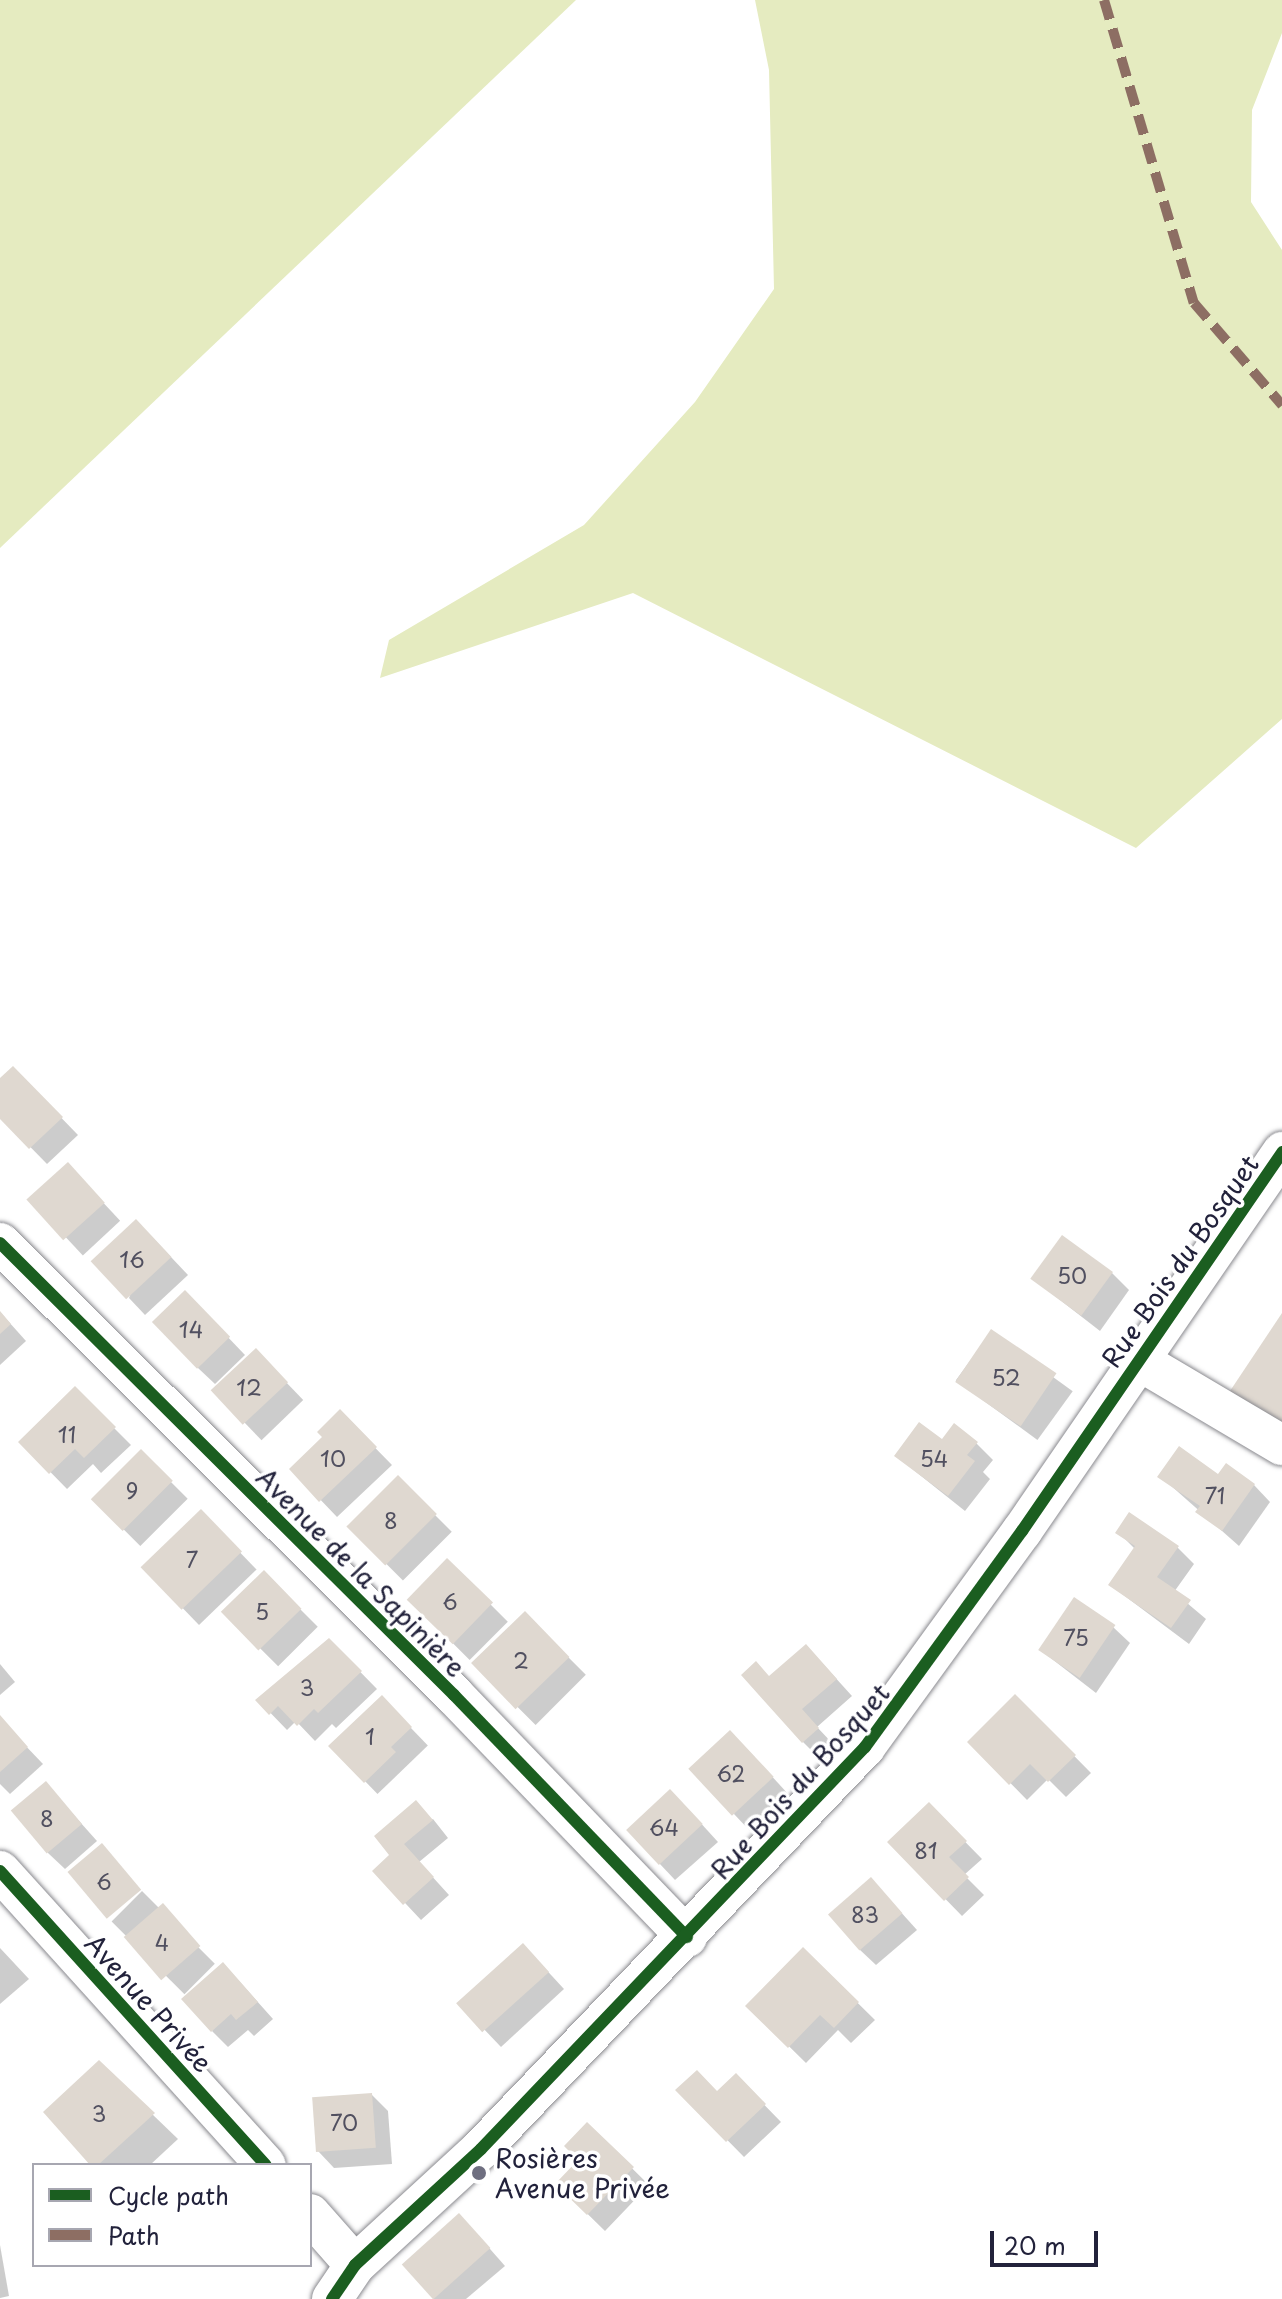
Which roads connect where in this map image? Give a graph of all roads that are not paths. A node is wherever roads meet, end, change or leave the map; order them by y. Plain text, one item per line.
1 (1282, 1152) edge
2 (0, 1243) edge
3 (1138, 1360) junction
4 (1282, 1445) edge
5 (0, 1871) edge
6 (687, 1937) junction
7 (264, 2163) edge
8 (312, 2216) edge
9 (355, 2265) junction
10 (332, 2299) edge

1 - 3 street, Rue Bois du Bosquet
2 - 6 street, Avenue de la Sapinière
3 - 4 street
3 - 6 street, Rue Bois du Bosquet
5 - 7 street, Avenue Privée
6 - 9 street, Rue Bois du Bosquet
8 - 9 street
9 - 10 street, Rue Bois du Bosquet

